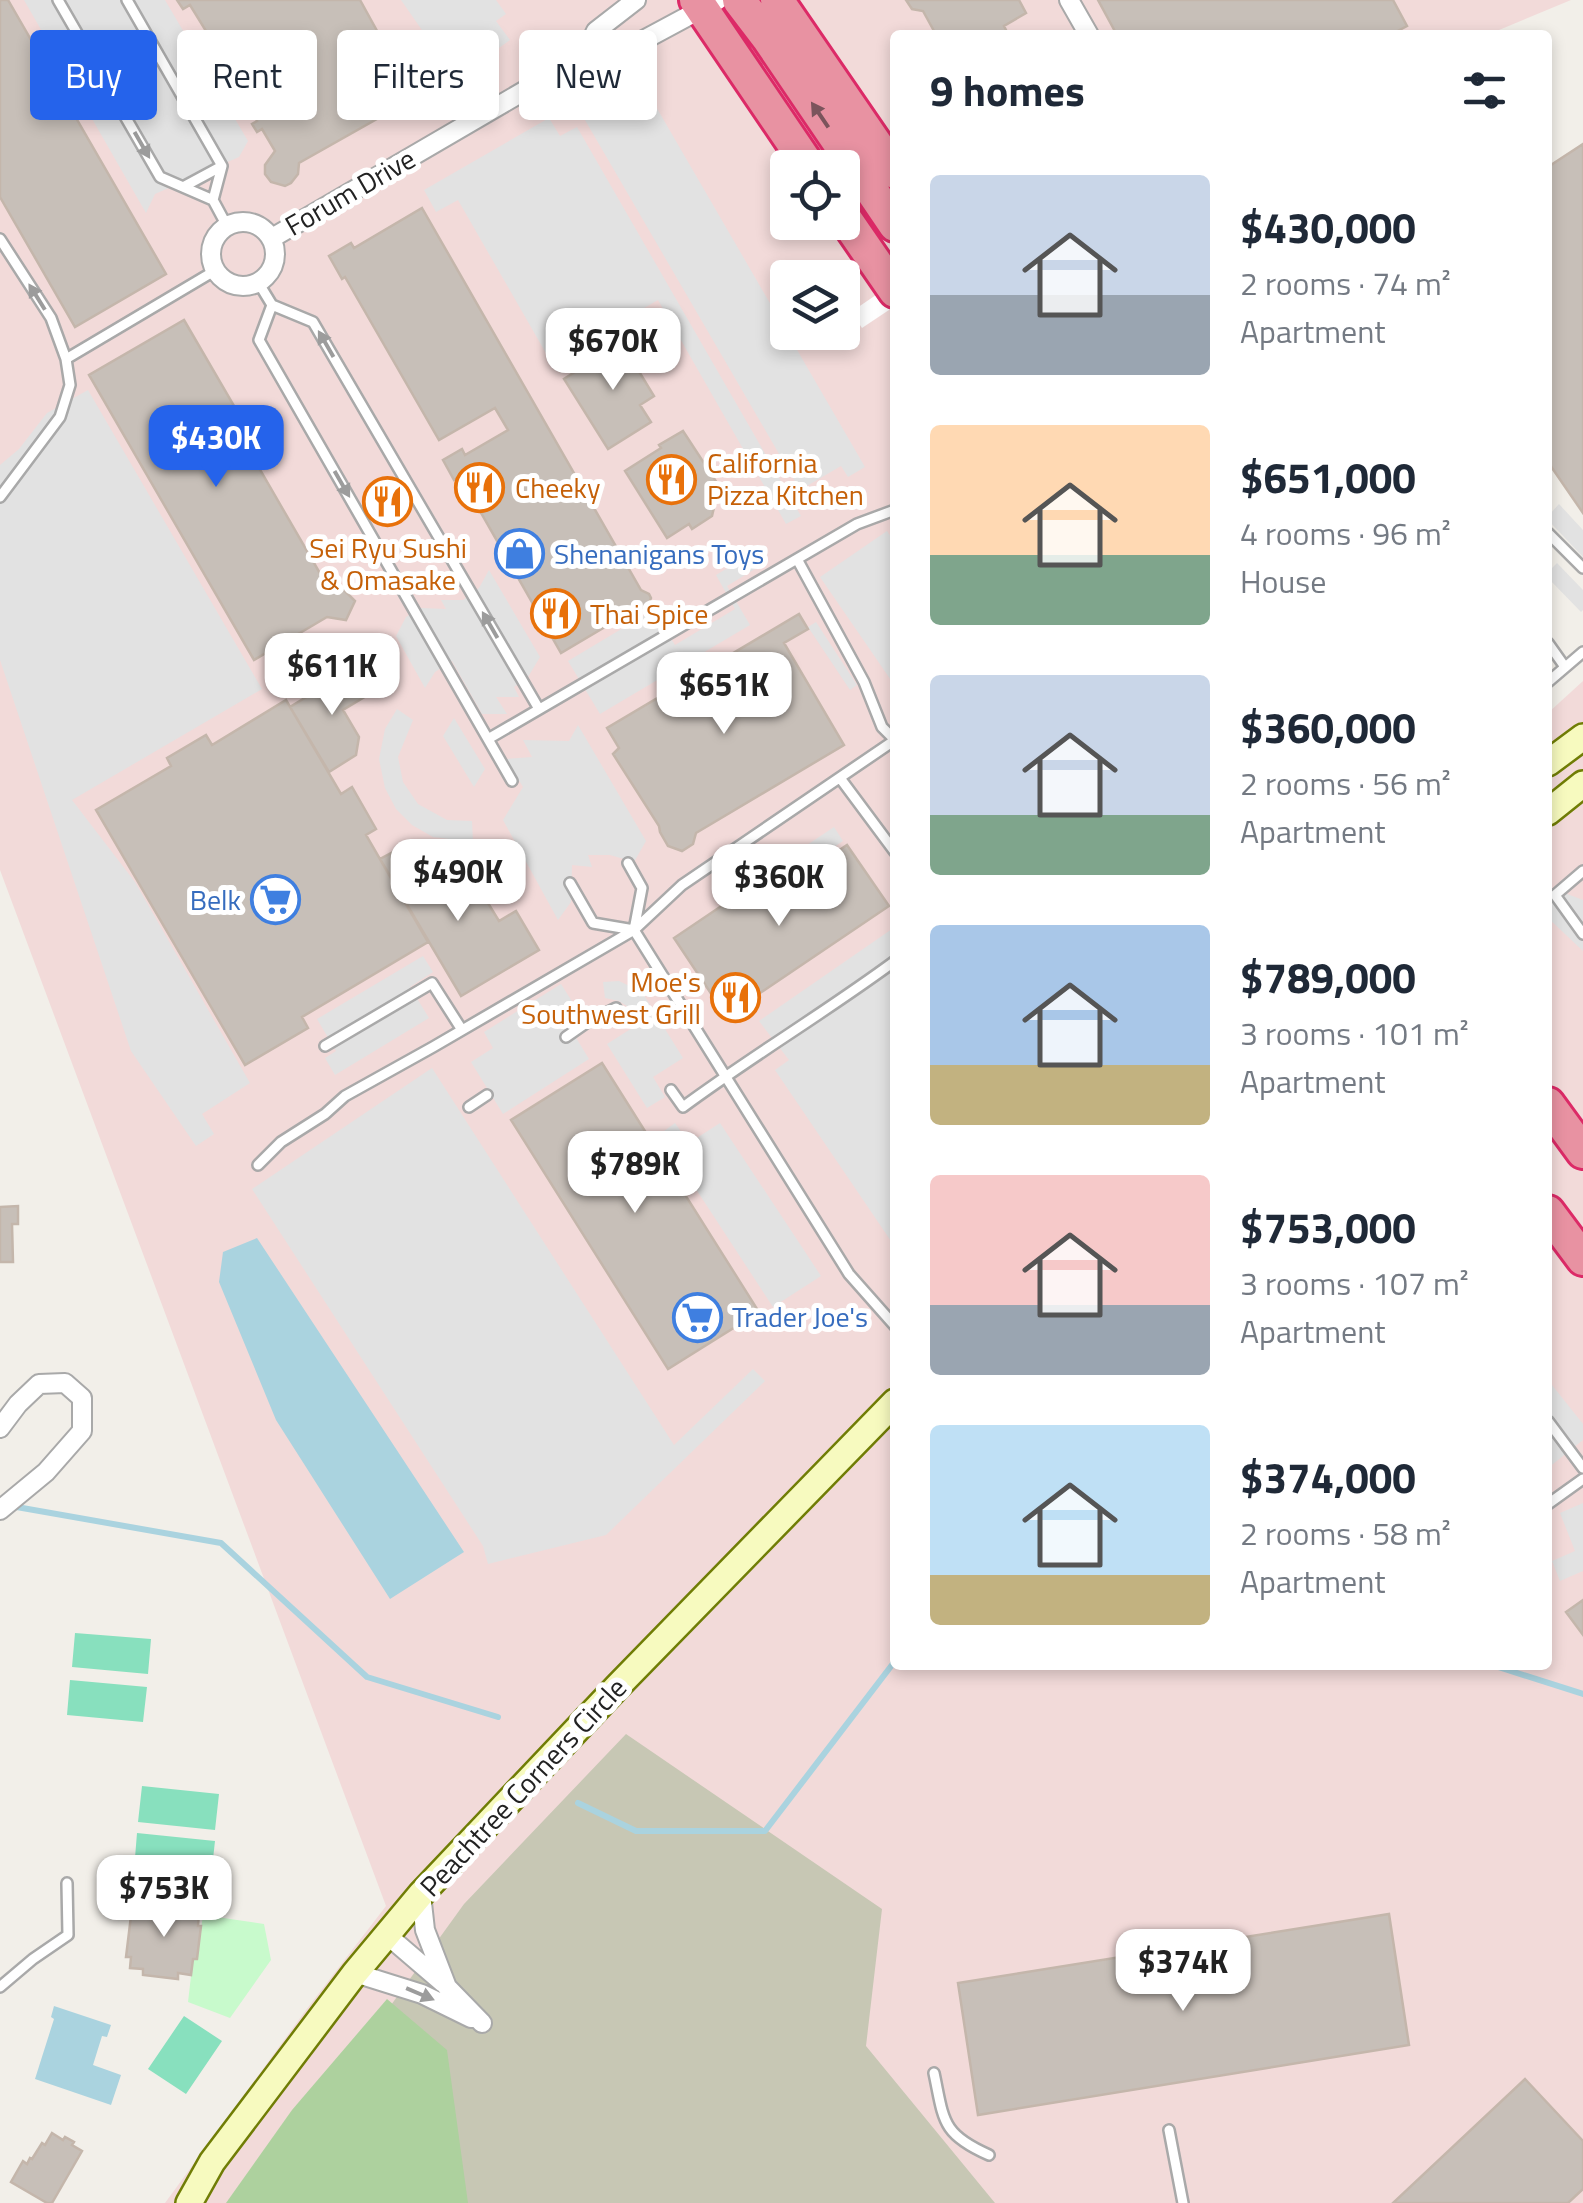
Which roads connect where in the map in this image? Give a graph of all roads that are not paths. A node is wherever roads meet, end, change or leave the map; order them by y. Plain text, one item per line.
1 (58, 0) edge
2 (127, 0) edge
3 (636, 0) edge
4 (739, 0) edge
5 (777, 0) edge
6 (1069, 0) edge
7 (706, 3) edge
8 (596, 30) edge
9 (1085, 30) edge
10 (657, 31) edge
11 (519, 94) edge
12 (799, 150) edge
13 (890, 165) edge
14 (222, 166) junction
15 (183, 187) junction
16 (213, 200) junction
17 (890, 218) edge
18 (227, 226) junction
19 (272, 238) junction
20 (0, 239) edge
21 (860, 240) edge
22 (216, 270) junction
23 (258, 282) junction
24 (890, 284) edge
25 (272, 305) junction
26 (66, 359) junction
27 (0, 497) edge
28 (890, 513) edge
29 (1552, 537) edge
30 (798, 559) junction
31 (1583, 568) edge
32 (1552, 649) edge
33 (1583, 652) edge
34 (1565, 667) junction
35 (1552, 678) edge
36 (539, 710) junction
37 (890, 735) edge
38 (1583, 736) edge
39 (488, 739) junction
40 (890, 743) edge
41 (1552, 760) edge
42 (840, 778) junction
43 (512, 780) dead end
44 (1583, 784) edge
45 (1552, 809) edge
46 (890, 845) edge
47 (628, 863) dead end
48 (1583, 871) edge
49 (570, 883) dead end
50 (634, 930) junction
51 (1583, 934) edge
52 (890, 965) edge
53 (616, 1008) dead end
54 (462, 1030) junction
55 (566, 1037) dead end
56 (325, 1046) dead end
57 (726, 1075) junction
58 (671, 1090) dead end
59 (487, 1096) dead end
60 (468, 1107) dead end
61 (1552, 1109) edge
62 (1583, 1152) edge
63 (258, 1165) dead end
64 (890, 1320) edge
65 (890, 1407) edge
66 (1552, 1426) edge
67 (0, 1428) edge
68 (1583, 1468) edge
69 (1583, 1479) edge
70 (1552, 1501) edge
71 (0, 1510) edge
72 (67, 1883) dead end
73 (421, 1894) junction
74 (387, 1935) junction
75 (355, 1973) junction
76 (0, 1987) edge
77 (447, 1987) junction
78 (934, 2072) dead end
79 (1169, 2130) dead end
80 (988, 2154) dead end
81 (189, 2203) edge
82 (1183, 2203) edge

1 -> 15 lane
2 - 14 lane
3 - 8 street, Forum Drive
17 -> 4 highway
5 - 13 highway
6 - 9 street
7 - 10 street, Forum Drive
7 - 12 highway
11 - 19 street, Forum Drive
14 - 15 lane
14 - 16 lane
15 - 16 lane
16 - 18 lane
18 - 19 street
18 - 22 street
19 - 23 street
26 -> 20 lane
21 - 24 highway
22 - 23 street
22 - 26 lane
23 - 25 lane
36 -> 25 lane
25 -> 39 lane
26 - 27 lane
28 - 30 lane
29 - 31 lane
30 - 36 lane
30 - 37 lane
32 - 34 lane
33 - 34 lane
34 - 35 lane
36 - 39 lane
38 - 41 street
39 - 43 lane
40 - 42 lane
42 - 46 lane
42 - 50 lane
44 - 45 street
47 - 50 lane
48 - 51 lane
49 - 50 lane
50 - 54 lane
50 - 57 lane
52 - 57 lane
53 - 55 lane
54 - 56 lane
54 - 63 lane
57 - 58 lane
57 - 64 lane
59 - 60 lane
61 - 62 highway
65 - 73 street, Peachtree Corners Circle
66 - 68 lane
67 - 71 street
69 - 70 lane
72 - 76 lane
73 - 74 street, Peachtree Corners Circle
73 - 77 street
74 - 75 street, Peachtree Corners Circle
74 - 77 street
75 -> 77 street
75 - 81 street, Peachtree Corners Circle
78 - 80 lane
79 - 82 lane

